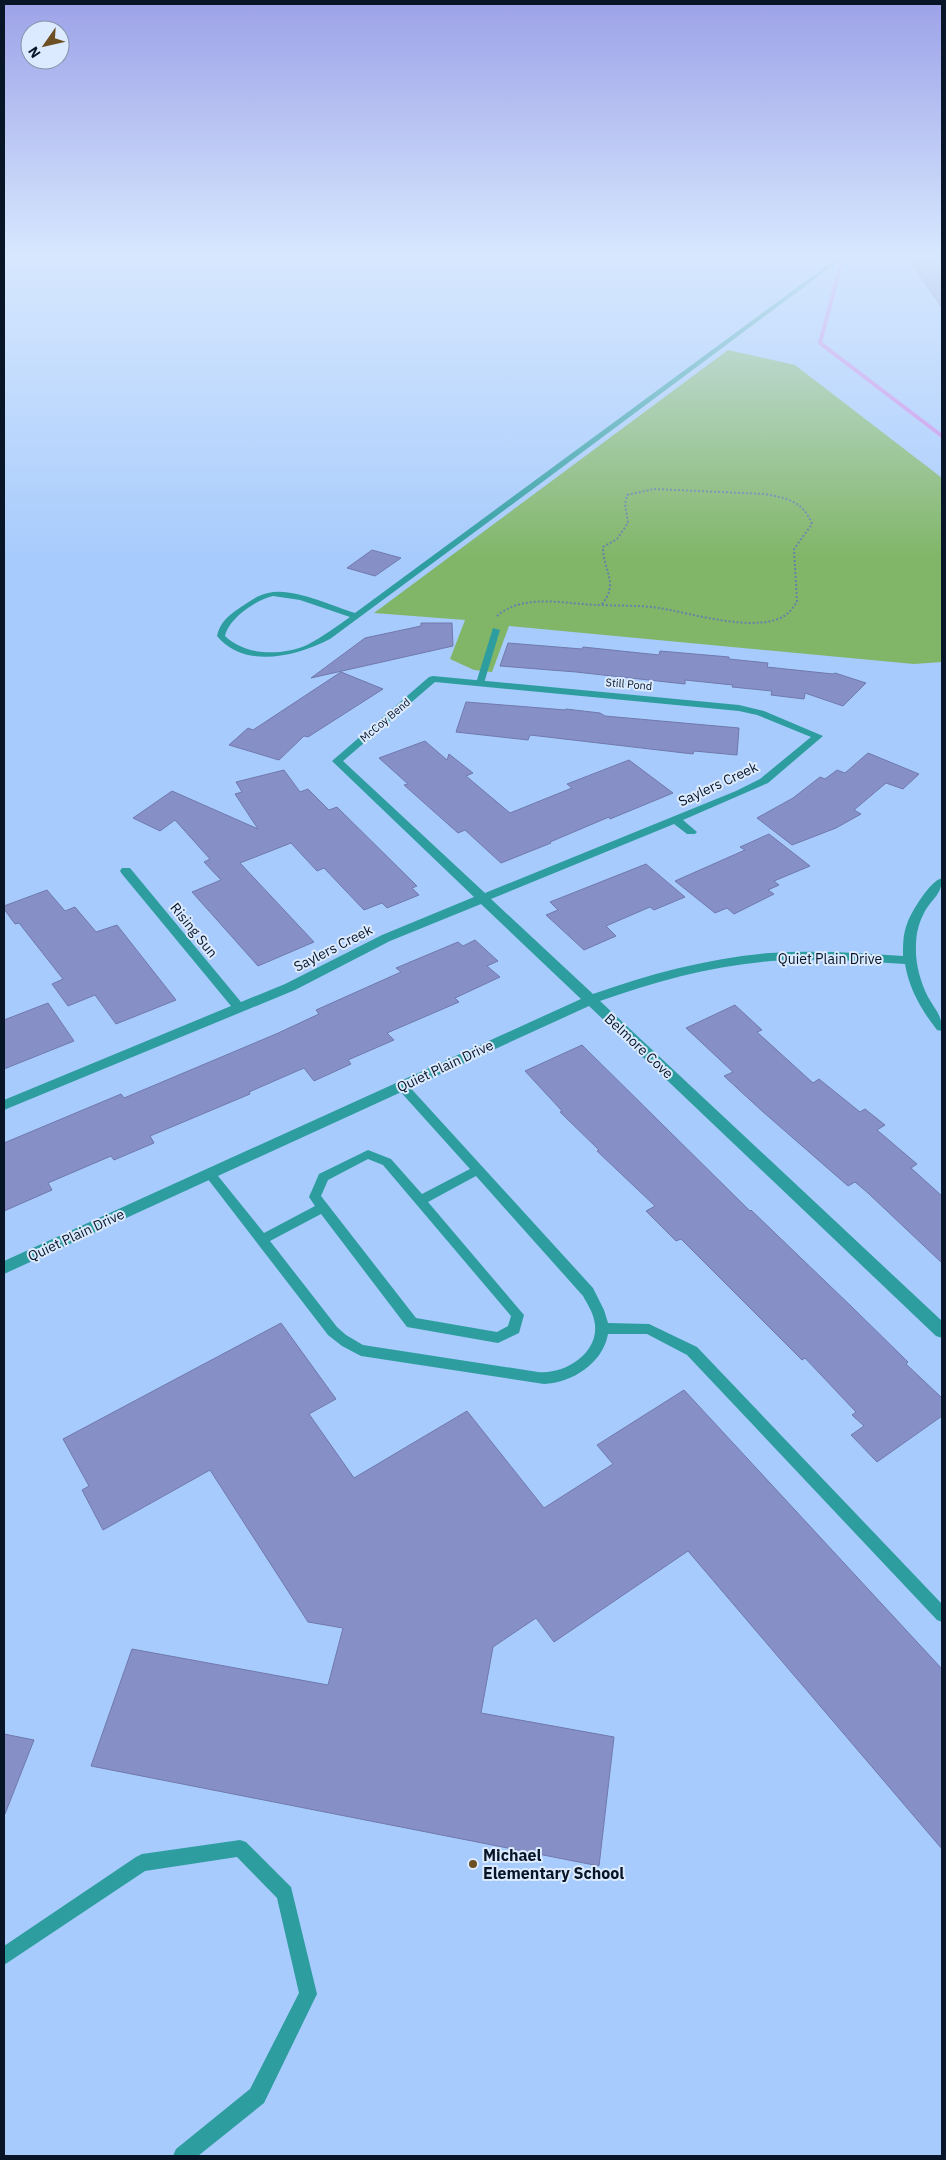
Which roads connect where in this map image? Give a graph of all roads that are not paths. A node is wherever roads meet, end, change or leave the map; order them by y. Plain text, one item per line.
1 (709, 356) edge
2 (356, 616) junction
3 (496, 630) road end
4 (433, 679) joint
5 (480, 683) junction
6 (818, 736) joint
7 (336, 761) joint
8 (676, 820) junction
9 (690, 832) dead end
10 (126, 871) dead end
11 (942, 882) edge
12 (482, 898) junction
13 (909, 960) junction
14 (590, 1000) junction
15 (239, 1008) junction
16 (942, 1027) edge
17 (402, 1086) junction
18 (4, 1105) edge
19 (478, 1170) junction
20 (210, 1174) junction
21 (420, 1200) junction
22 (323, 1207) junction
23 (262, 1240) junction
24 (4, 1268) edge
25 (602, 1328) junction
26 (942, 1331) edge
27 (942, 1615) edge
28 (4, 1956) edge
29 (184, 2156) edge

1 - 2 lane
2 - 2 lane
3 - 5 lane
4 - 5 street, Still Pond
4 - 7 street, McCoy Bend
5 - 6 street, Still Pond
6 - 8 street, Saylers Creek
7 - 12 street, Belmore Cove
8 - 9 street, Saylers Creek
8 - 12 street, Saylers Creek
10 - 15 street, Rising Sun
11 - 13 street
12 - 14 street, Belmore Cove
12 - 15 street, Saylers Creek
13 - 14 street, Quiet Plain Drive
13 - 16 street
14 - 17 street, Quiet Plain Drive
14 - 26 street, Belmore Cove
15 - 18 street, Saylers Creek
17 - 19 lane
17 - 20 street, Quiet Plain Drive
19 - 21 lane
19 - 25 lane
20 - 23 lane
20 - 24 street, Quiet Plain Drive
21 - 22 lane
21 - 22 lane
22 - 23 lane
23 - 25 lane
25 - 27 lane
28 - 29 lane

